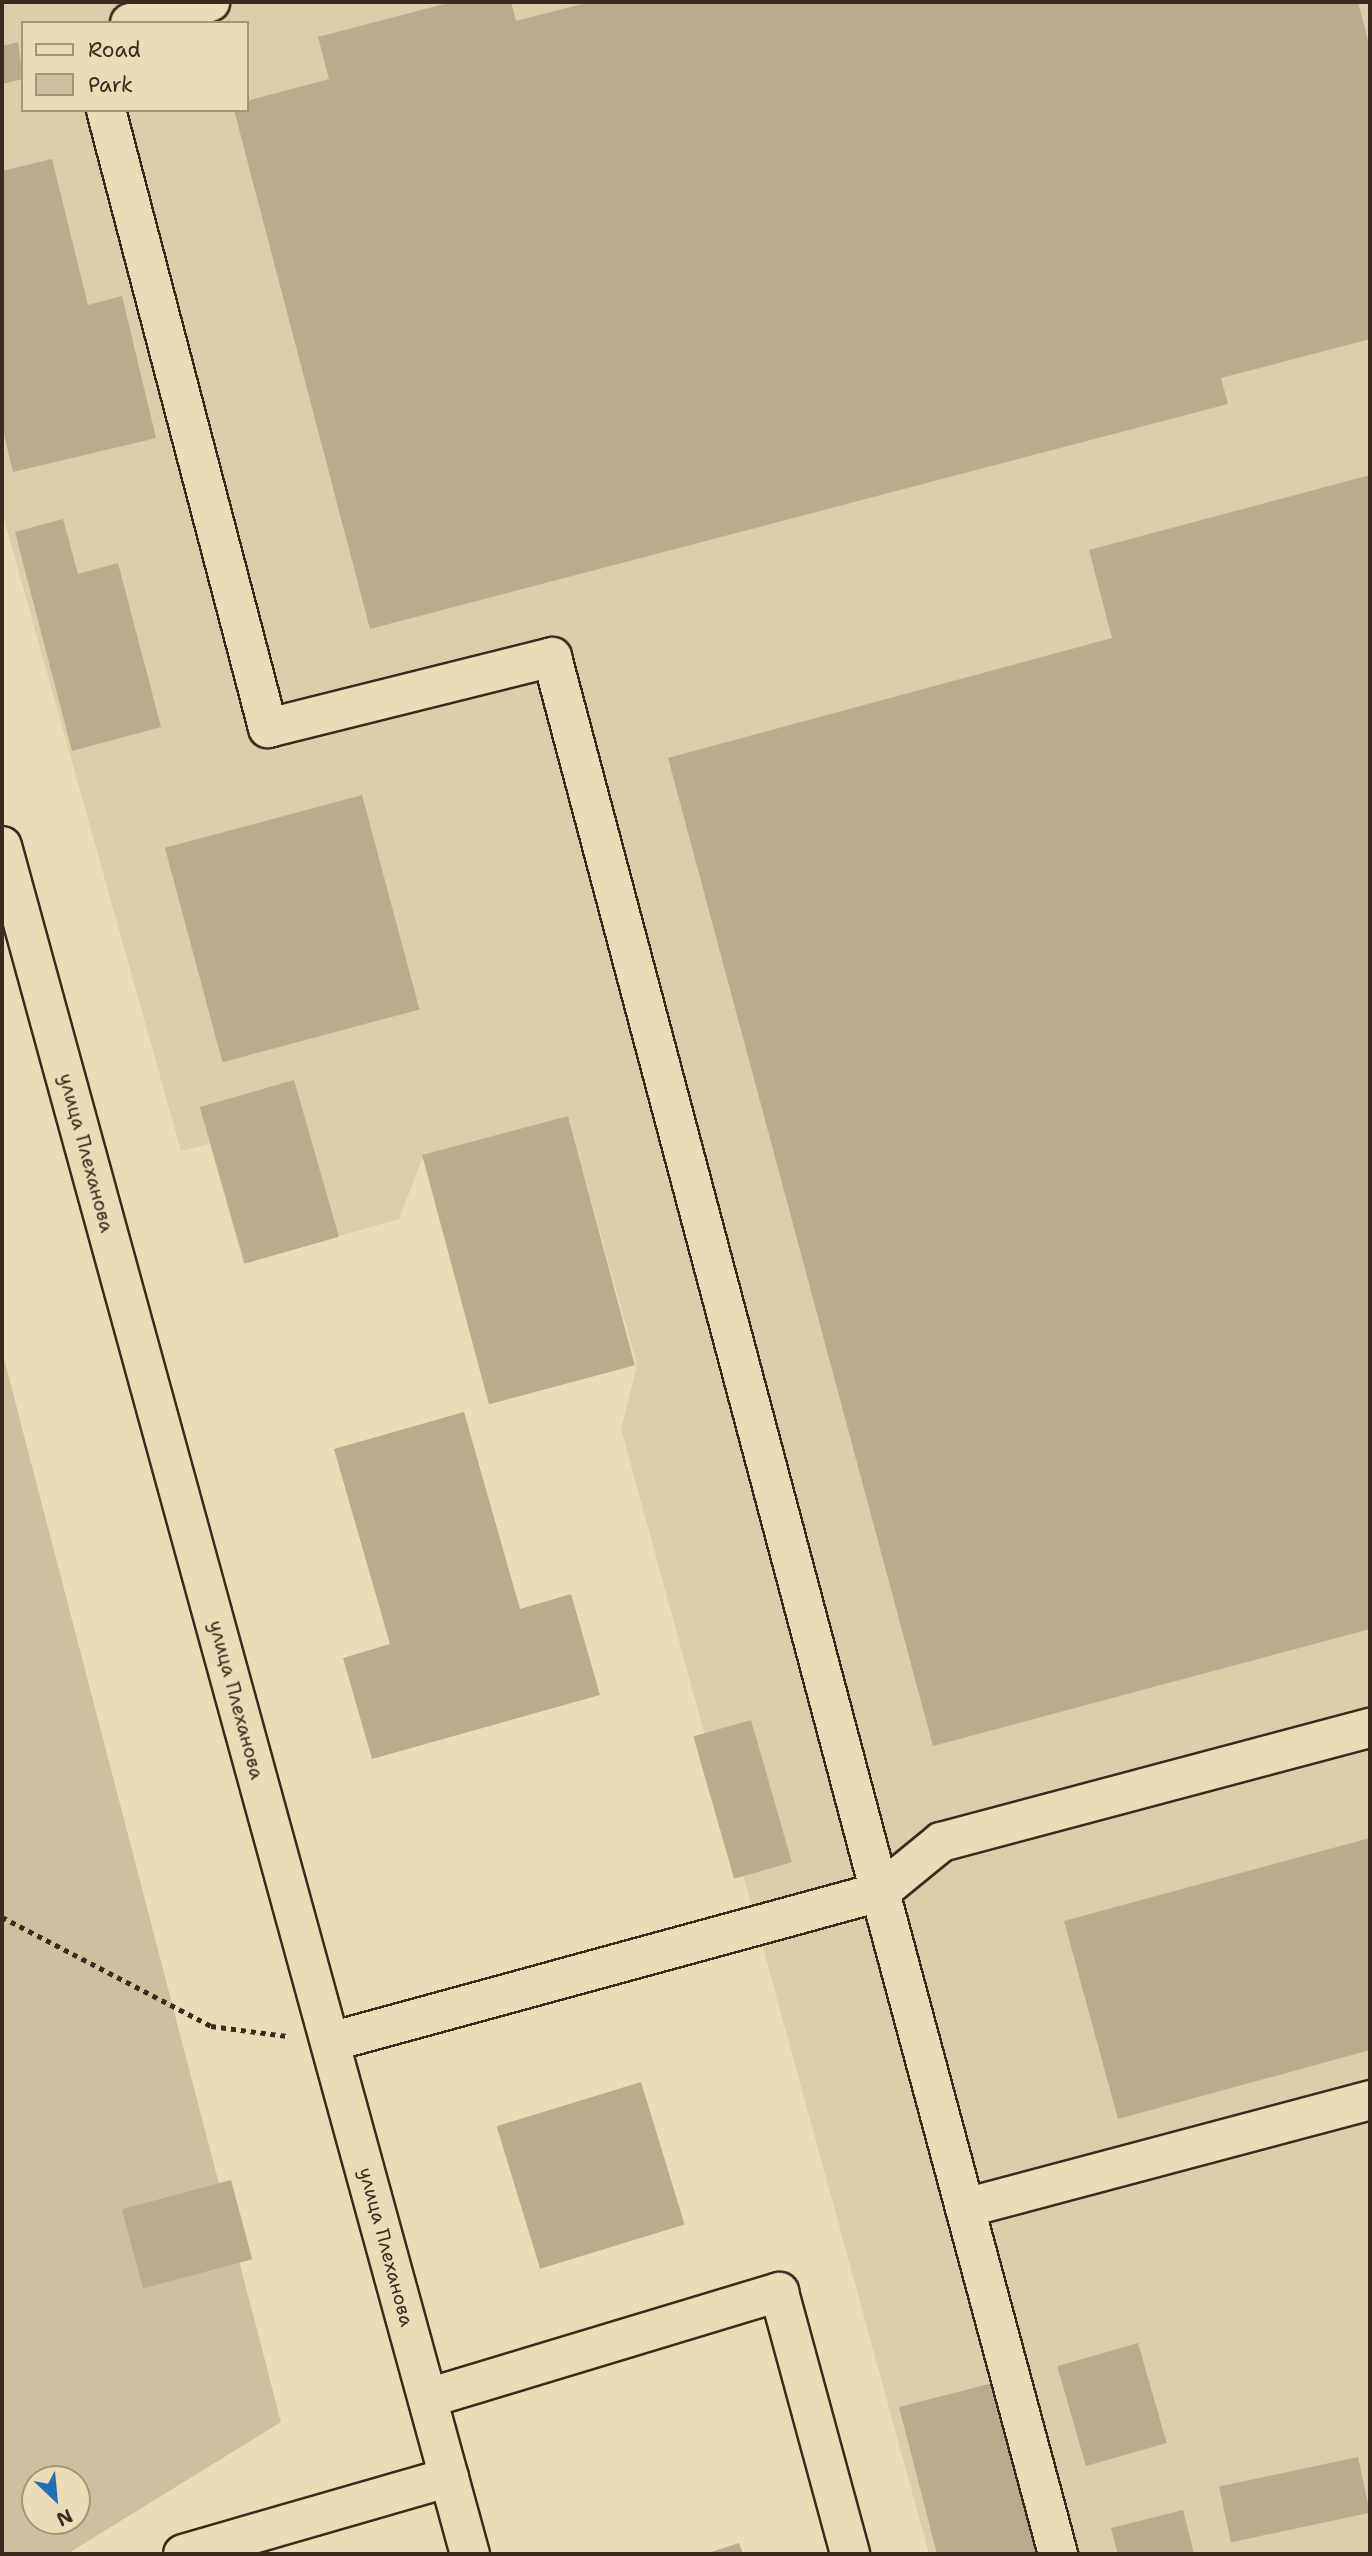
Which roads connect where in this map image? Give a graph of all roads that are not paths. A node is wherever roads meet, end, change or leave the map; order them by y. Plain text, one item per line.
1 (210, 2) edge
2 (141, 14) edge
3 (107, 112) edge
4 (2, 846) edge
5 (1370, 1728) edge
6 (880, 1892) junction
7 (330, 2042) junction
8 (1370, 2100) edge
9 (965, 2208) junction
10 (428, 2398) junction
11 (449, 2477) junction
12 (183, 2554) edge
13 (470, 2554) edge
14 (850, 2554) edge
15 (1058, 2554) edge

1 - 2 main road
3 - 6 main road
4 - 7 main road, улица Плеханова
5 - 6 main road
6 - 7 main road
6 - 9 main road
7 - 10 main road, улица Плеханова
8 - 9 main road
9 - 15 main road
10 - 11 main road, улица Плеханова
10 - 14 main road
11 - 12 main road
11 - 13 main road, улица Плеханова

